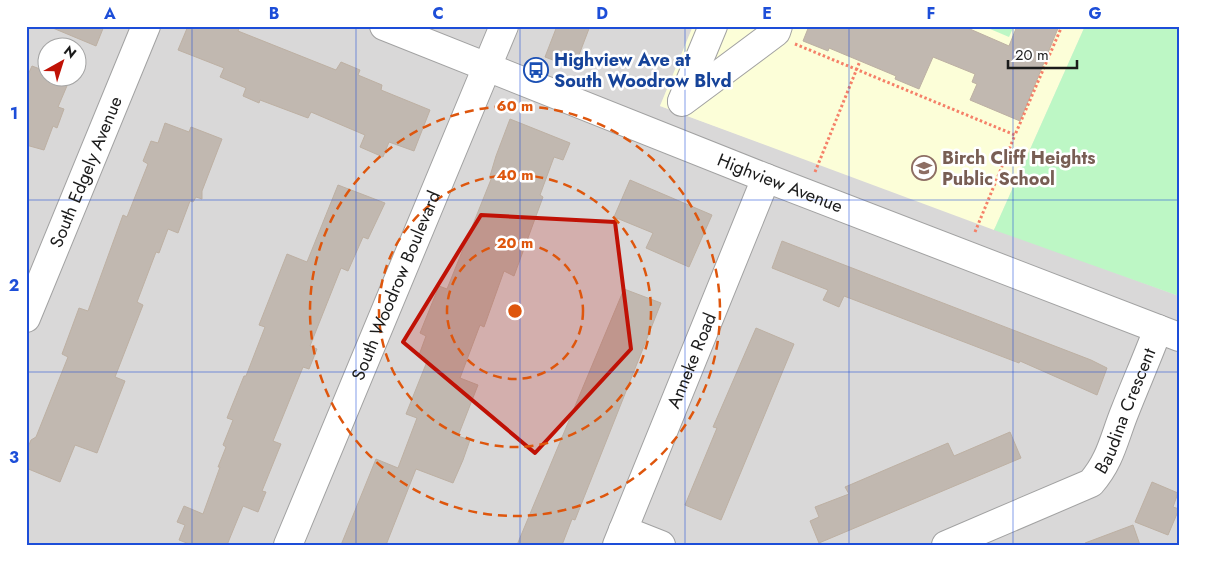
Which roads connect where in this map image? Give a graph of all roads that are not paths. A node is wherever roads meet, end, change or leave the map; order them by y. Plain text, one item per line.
1 (146, 26) edge
2 (384, 26) edge
3 (504, 26) edge
4 (713, 26) edge
5 (784, 34) edge
6 (488, 66) junction
7 (682, 102) junction
8 (668, 137) junction
9 (766, 178) junction
10 (26, 318) edge
11 (1168, 333) edge
12 (620, 538) edge
13 (288, 545) edge
14 (661, 545) edge
15 (946, 545) edge

1 - 10 street, South Edgely Avenue
2 - 6 street, Highview Avenue
3 - 6 street, South Woodrow Boulevard
4 - 7 street
5 - 7 street
6 - 8 street, Highview Avenue
6 - 13 street, South Woodrow Boulevard
7 - 8 street
8 - 9 street, Highview Avenue
9 - 11 street, Highview Avenue
9 - 12 street, Anneke Road
11 - 15 street, Baudina Crescent
12 - 14 street

